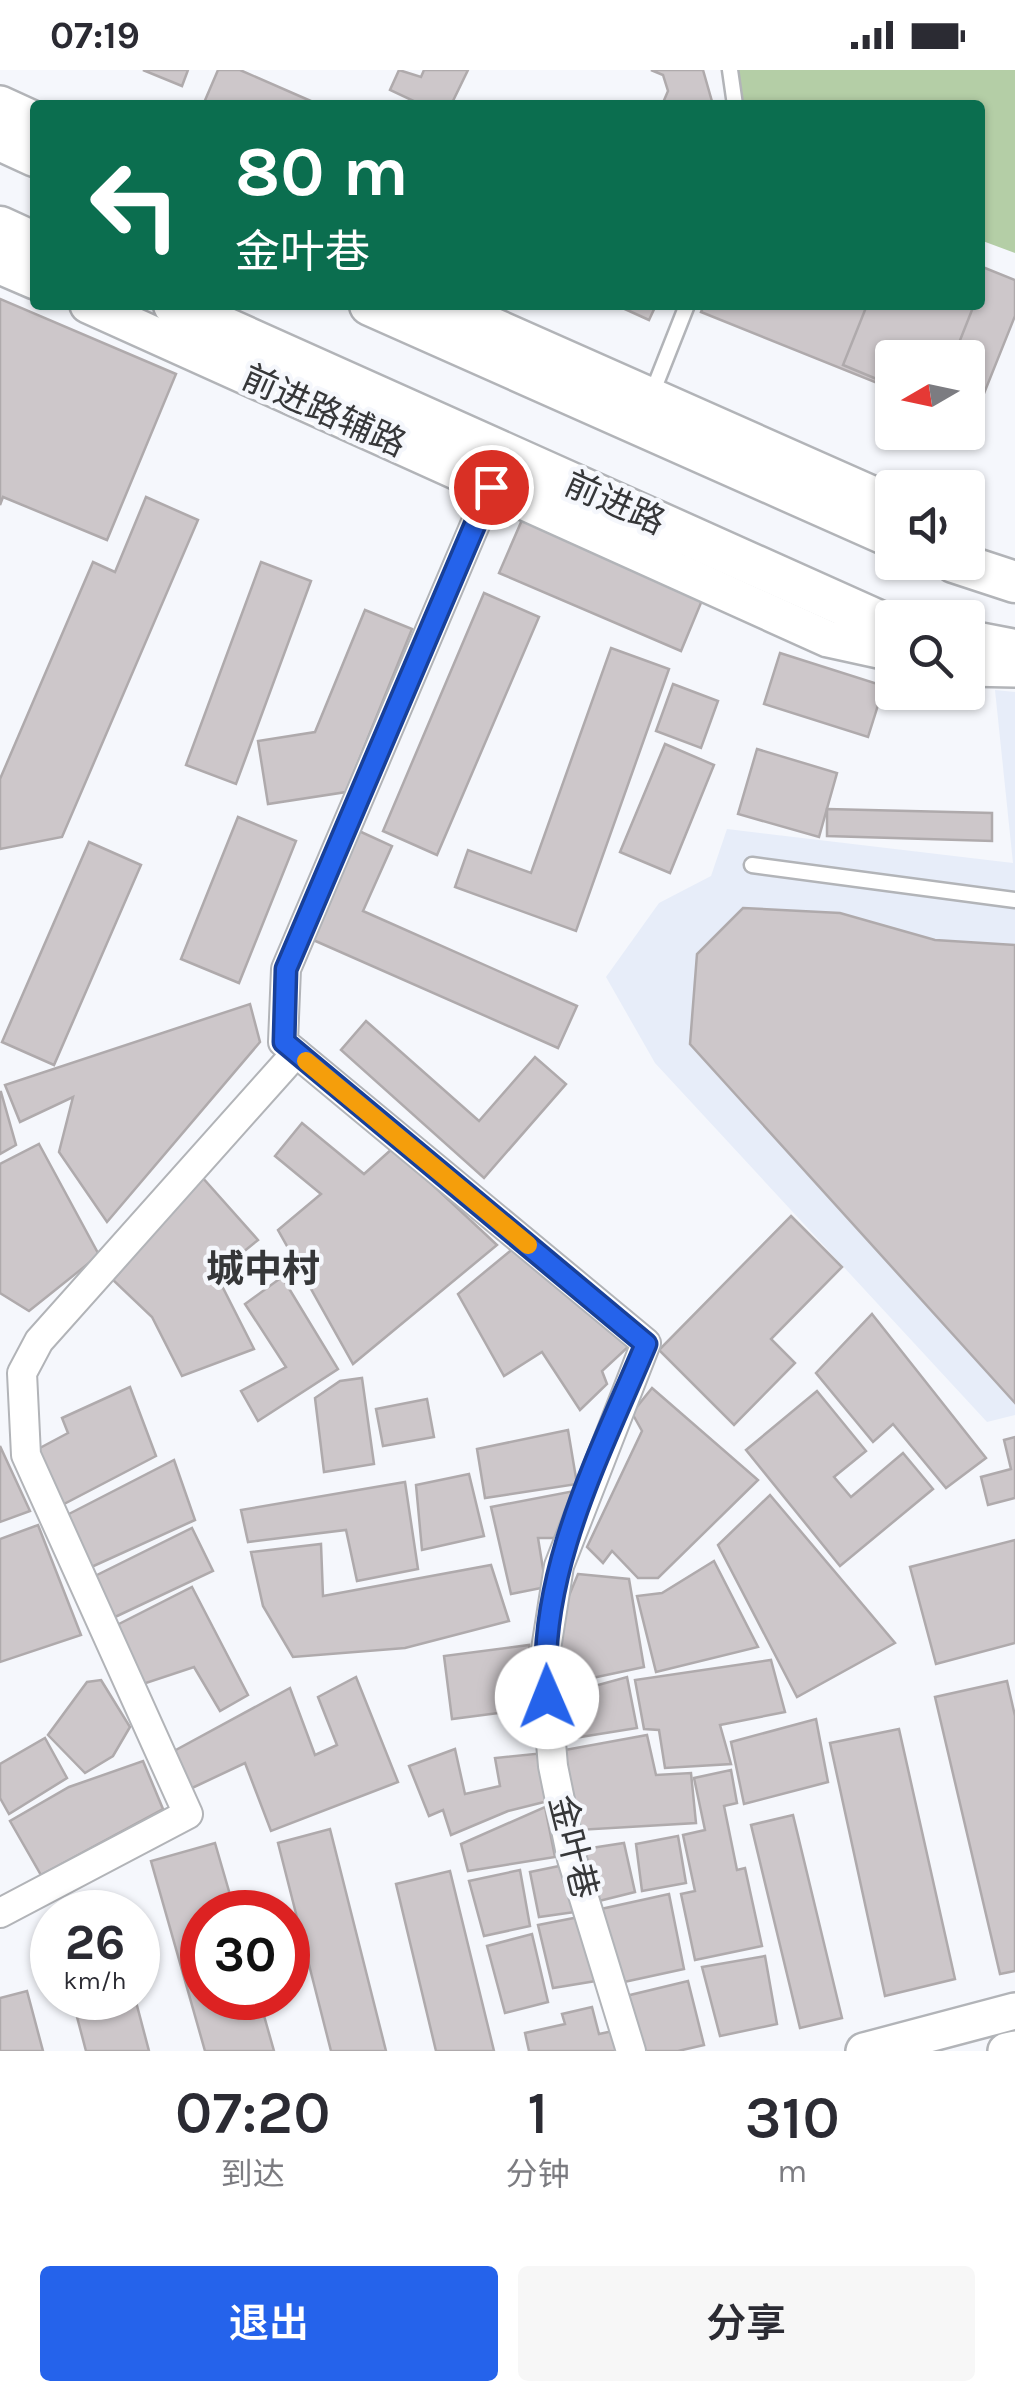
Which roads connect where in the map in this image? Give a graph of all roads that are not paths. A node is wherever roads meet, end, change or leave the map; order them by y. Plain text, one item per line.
1 (730, 70) edge
2 (733, 100) edge
3 (0, 104) edge
4 (30, 118) edge
5 (0, 140) edge
6 (30, 154) edge
7 (0, 227) edge
8 (30, 241) edge
9 (0, 266) edge
10 (30, 279) edge
11 (99, 310) edge
12 (185, 310) edge
13 (383, 310) edge
14 (456, 310) edge
15 (685, 310) edge
16 (646, 410) junction
17 (491, 487) junction
18 (875, 497) edge
19 (875, 528) edge
20 (875, 619) edge
21 (985, 644) edge
22 (875, 649) edge
23 (1015, 650) edge
24 (985, 668) edge
25 (1015, 669) edge
26 (752, 864) dead end
27 (1015, 900) edge
28 (296, 1053) junction
29 (0, 1912) edge
30 (1015, 2011) edge
31 (1015, 2049) edge
32 (631, 2051) edge
33 (864, 2051) edge
34 (1006, 2051) edge

1 - 2 lane
3 - 4 street
5 - 6 main road
7 - 8 main road
9 - 10 street
11 - 17 street, 前进路辅路
12 - 20 main road, 前进路
13 - 16 main road
14 - 16 street
15 - 16 lane
16 - 18 street
16 - 19 main road
17 - 22 street, 前进路辅路
17 - 28 street
21 - 23 main road
24 - 25 street
26 - 27 lane
28 - 29 street
28 - 32 street, 金叶巷
30 - 33 street
31 - 34 street

